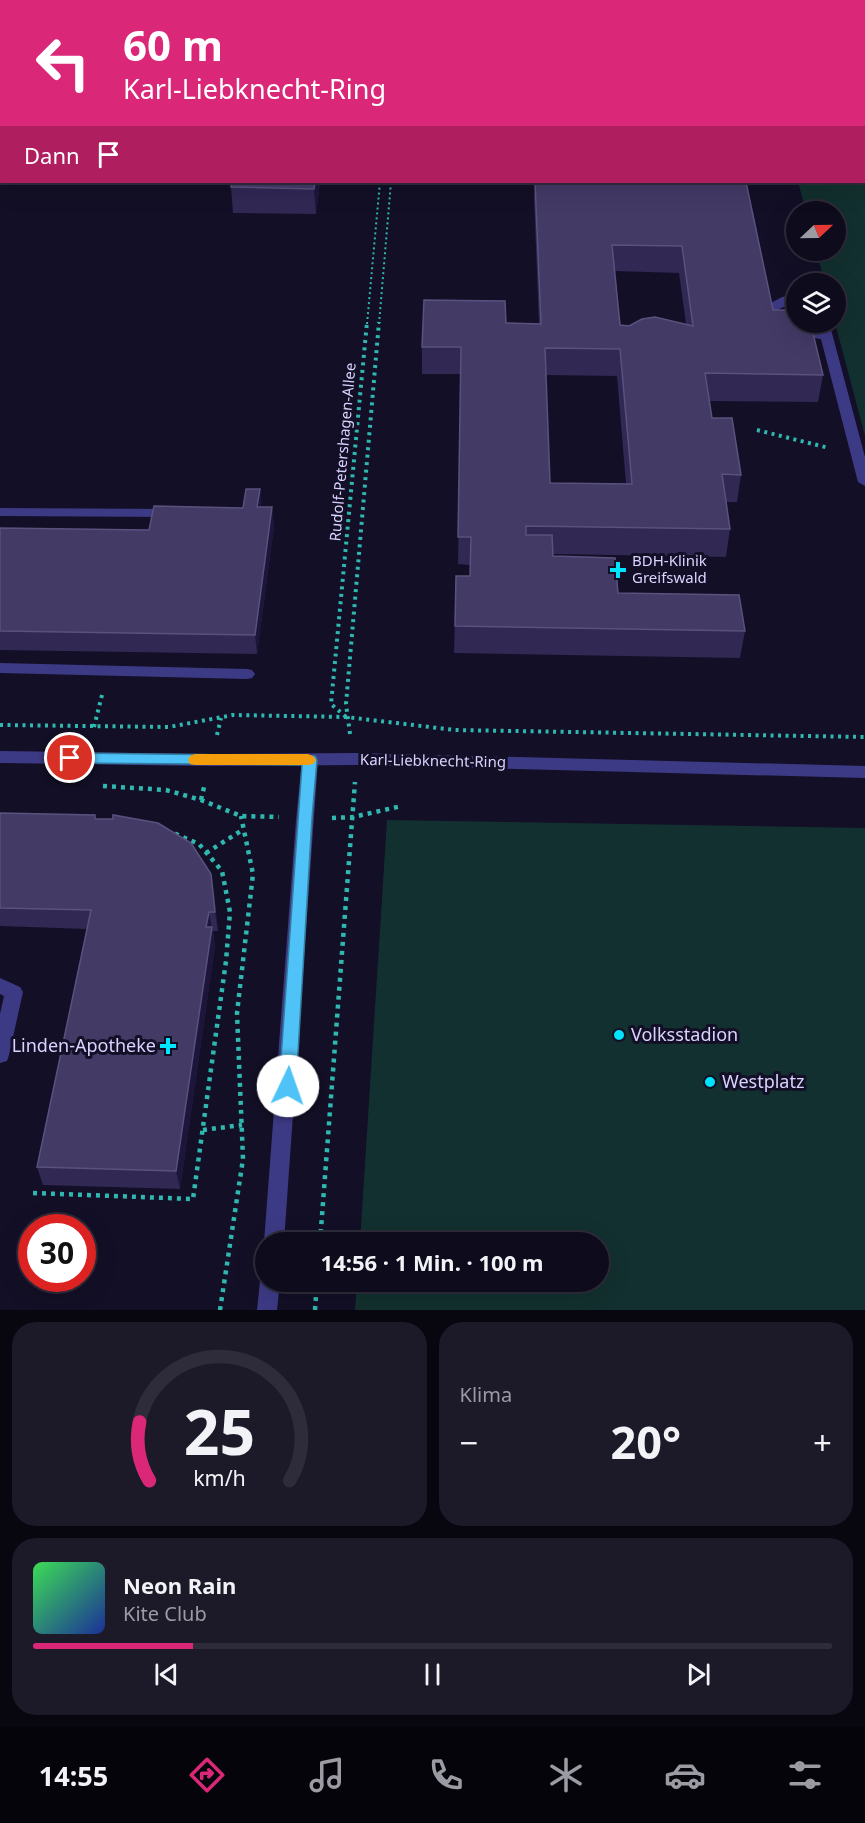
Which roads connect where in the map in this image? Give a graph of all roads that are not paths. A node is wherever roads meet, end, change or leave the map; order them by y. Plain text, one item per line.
1 (786, 300) edge
2 (786, 329) edge
3 (826, 333) edge
4 (865, 482) edge
5 (0, 512) edge
6 (185, 513) edge
7 (0, 668) edge
8 (247, 674) dead end
9 (0, 757) edge
10 (310, 760) junction
11 (865, 772) edge
12 (0, 986) edge
13 (0, 1055) edge
14 (275, 1232) edge
15 (269, 1292) edge
16 (267, 1310) edge

1 - 2 street
3 - 4 street
5 - 6 street
7 - 8 street
9 - 10 street, Karl-Liebknecht-Ring
10 - 11 street, Karl-Liebknecht-Ring
10 - 14 street
12 - 13 street
15 - 16 street

